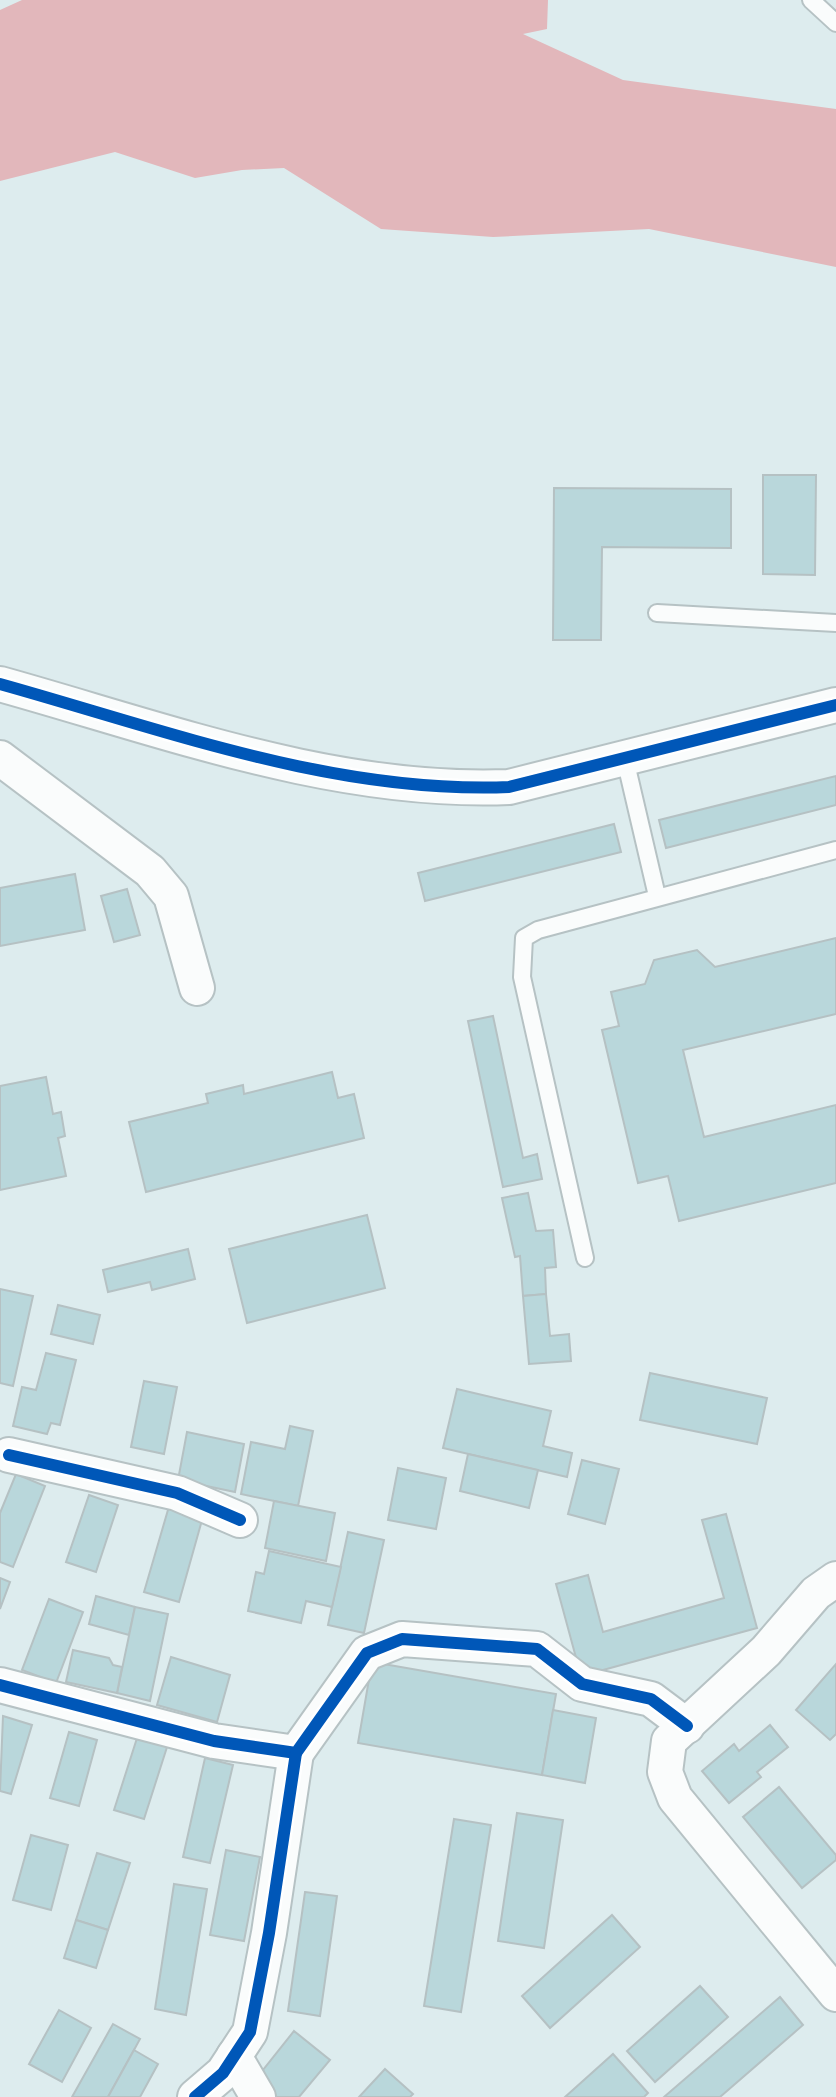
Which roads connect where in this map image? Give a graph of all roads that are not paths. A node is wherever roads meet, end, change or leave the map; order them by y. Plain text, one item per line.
1 (811, 0) edge
2 (836, 23) edge
3 (657, 613) dead end
4 (836, 623) edge
5 (0, 684) edge
6 (836, 705) edge
7 (0, 758) edge
8 (625, 759) junction
9 (836, 850) edge
10 (657, 896) junction
11 (197, 988) dead end
12 (585, 1258) dead end
13 (3, 1463) edge
14 (240, 1520) dead end
15 (836, 1579) edge
16 (0, 1685) edge
17 (687, 1726) junction
18 (296, 1753) junction
19 (836, 1994) edge
20 (234, 2056) junction
21 (195, 2097) edge
22 (258, 2097) edge

1 - 2 lane
3 - 4 lane
5 - 8 street
6 - 8 street
7 - 11 street
8 - 10 lane
9 - 10 lane
10 - 12 lane
13 - 14 street
15 - 17 street
16 - 18 street
17 - 18 street
17 - 19 street
18 - 20 street
20 - 21 street
20 - 22 street

